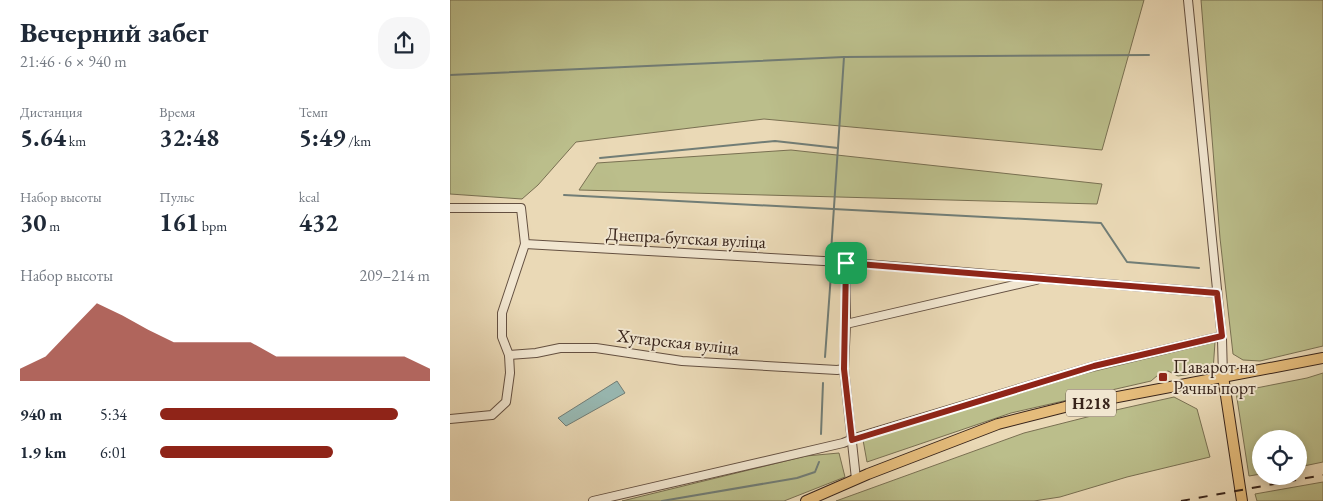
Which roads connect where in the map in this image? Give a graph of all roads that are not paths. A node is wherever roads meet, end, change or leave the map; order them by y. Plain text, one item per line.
1 (1188, 0) edge
2 (450, 208) edge
3 (524, 244) junction
4 (846, 263) junction
5 (1042, 278) junction
6 (1217, 293) junction
7 (846, 324) junction
8 (1222, 336) junction
9 (509, 355) junction
10 (1323, 358) edge
11 (844, 369) junction
12 (1223, 376) junction
13 (450, 419) edge
14 (852, 440) junction
15 (856, 479) junction
16 (593, 501) edge
17 (806, 501) edge
18 (1242, 501) edge

1 - 6 street
2 - 3 street
3 - 4 street, Днепра-бугская вуліца
3 - 9 street
4 - 5 street, Днепра-бугская вуліца
4 - 7 street
5 - 6 street, Днепра-бугская вуліца
5 - 7 street, Днепра-бугская вуліца
6 - 8 street
7 - 11 street
8 - 12 street
8 - 14 street
9 - 11 street, Хутарская вуліца
9 - 13 street
10 - 12 main road, Н218
11 - 14 street
12 - 15 main road, Н218
12 - 18 main road
14 - 15 street
14 - 16 street
15 - 17 main road, Н218

